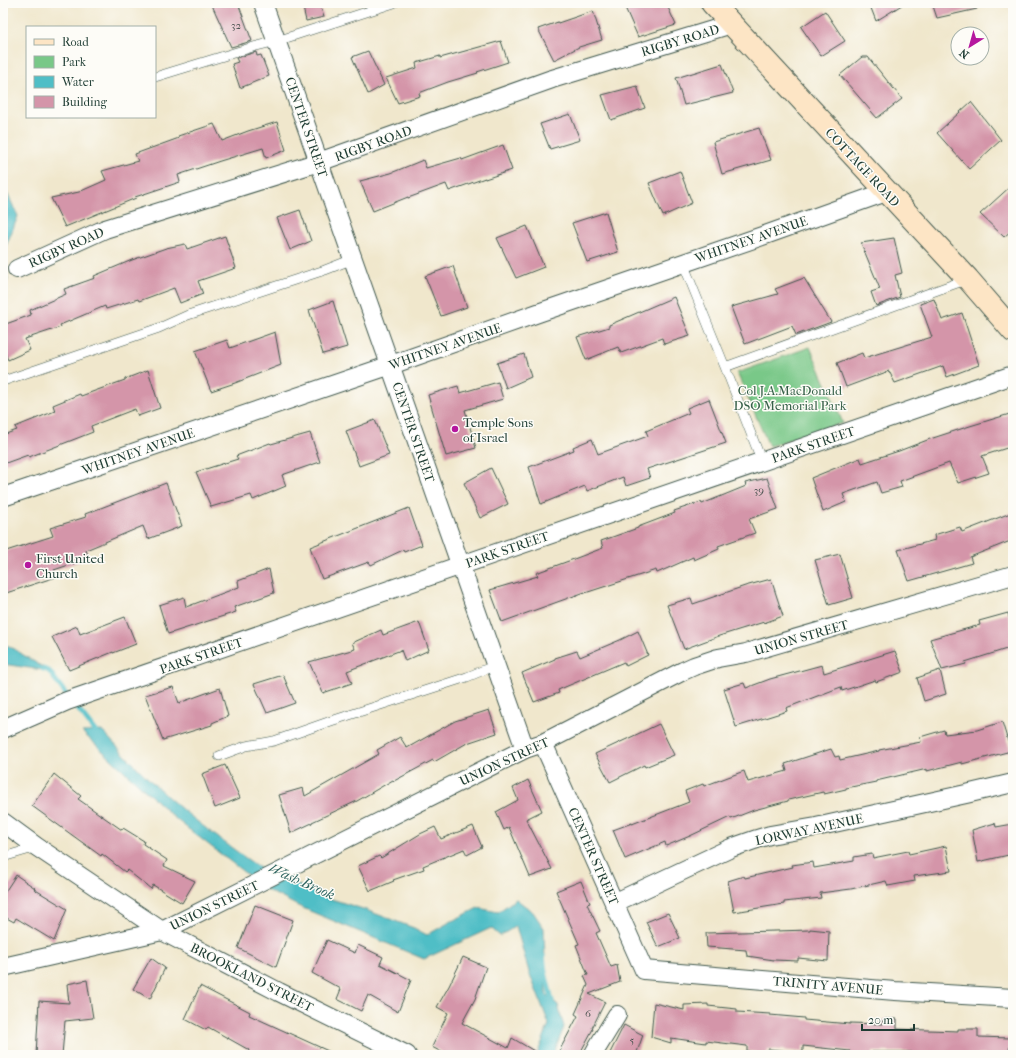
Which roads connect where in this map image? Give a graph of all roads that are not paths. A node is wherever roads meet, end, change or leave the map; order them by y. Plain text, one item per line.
1 (263, 3) edge
2 (394, 3) edge
3 (717, 4) edge
4 (732, 24) junction
5 (277, 41) junction
6 (156, 77) edge
7 (319, 162) junction
8 (886, 192) junction
9 (353, 259) junction
10 (683, 263) junction
11 (17, 270) dead end
12 (968, 279) junction
13 (1013, 331) edge
14 (391, 365) junction
15 (725, 367) junction
16 (1013, 375) edge
17 (3, 381) edge
18 (762, 462) junction
19 (3, 497) edge
20 (461, 565) junction
21 (1013, 575) edge
22 (496, 665) junction
23 (3, 729) edge
24 (543, 743) junction
25 (526, 749) junction
26 (219, 756) dead end
27 (1013, 783) edge
28 (3, 822) edge
29 (37, 847) junction
30 (3, 857) edge
31 (614, 903) junction
32 (162, 931) junction
33 (3, 967) edge
34 (644, 970) joint
35 (1013, 998) edge
36 (617, 1015) dead end
37 (403, 1054) edge
38 (593, 1055) edge

1 - 5 street, CENTER STREET
2 - 5 lane
3 - 4 main road, COTTAGE ROAD
4 - 7 street, RIGBY ROAD
4 - 8 main road, COTTAGE ROAD
5 - 6 lane
5 - 7 street, CENTER STREET
7 - 9 street, CENTER STREET
7 - 11 street, RIGBY ROAD
8 - 10 street, WHITNEY AVENUE
8 - 12 main road, COTTAGE ROAD
9 - 14 street, CENTER STREET
9 - 17 lane
10 - 14 street, WHITNEY AVENUE
10 - 15 lane
12 - 13 main road, COTTAGE ROAD
12 - 15 lane
14 - 19 street, WHITNEY AVENUE
14 - 20 street, CENTER STREET
15 - 18 lane
16 - 18 street, PARK STREET
18 - 20 street, PARK STREET
20 - 22 street, CENTER STREET
20 - 23 street, PARK STREET
21 - 24 street, UNION STREET
22 - 25 street, CENTER STREET
22 - 26 lane
24 - 25 street, UNION STREET
24 - 31 street, CENTER STREET
25 - 32 street, UNION STREET
27 - 31 street, LORWAY AVENUE
28 - 29 street, BROOKLAND STREET
29 - 30 lane
29 - 32 street, BROOKLAND STREET
31 - 34 street, CENTER STREET
32 - 33 street, UNION STREET
32 - 37 street, BROOKLAND STREET
34 - 35 street, TRINITY AVENUE
36 - 38 street

